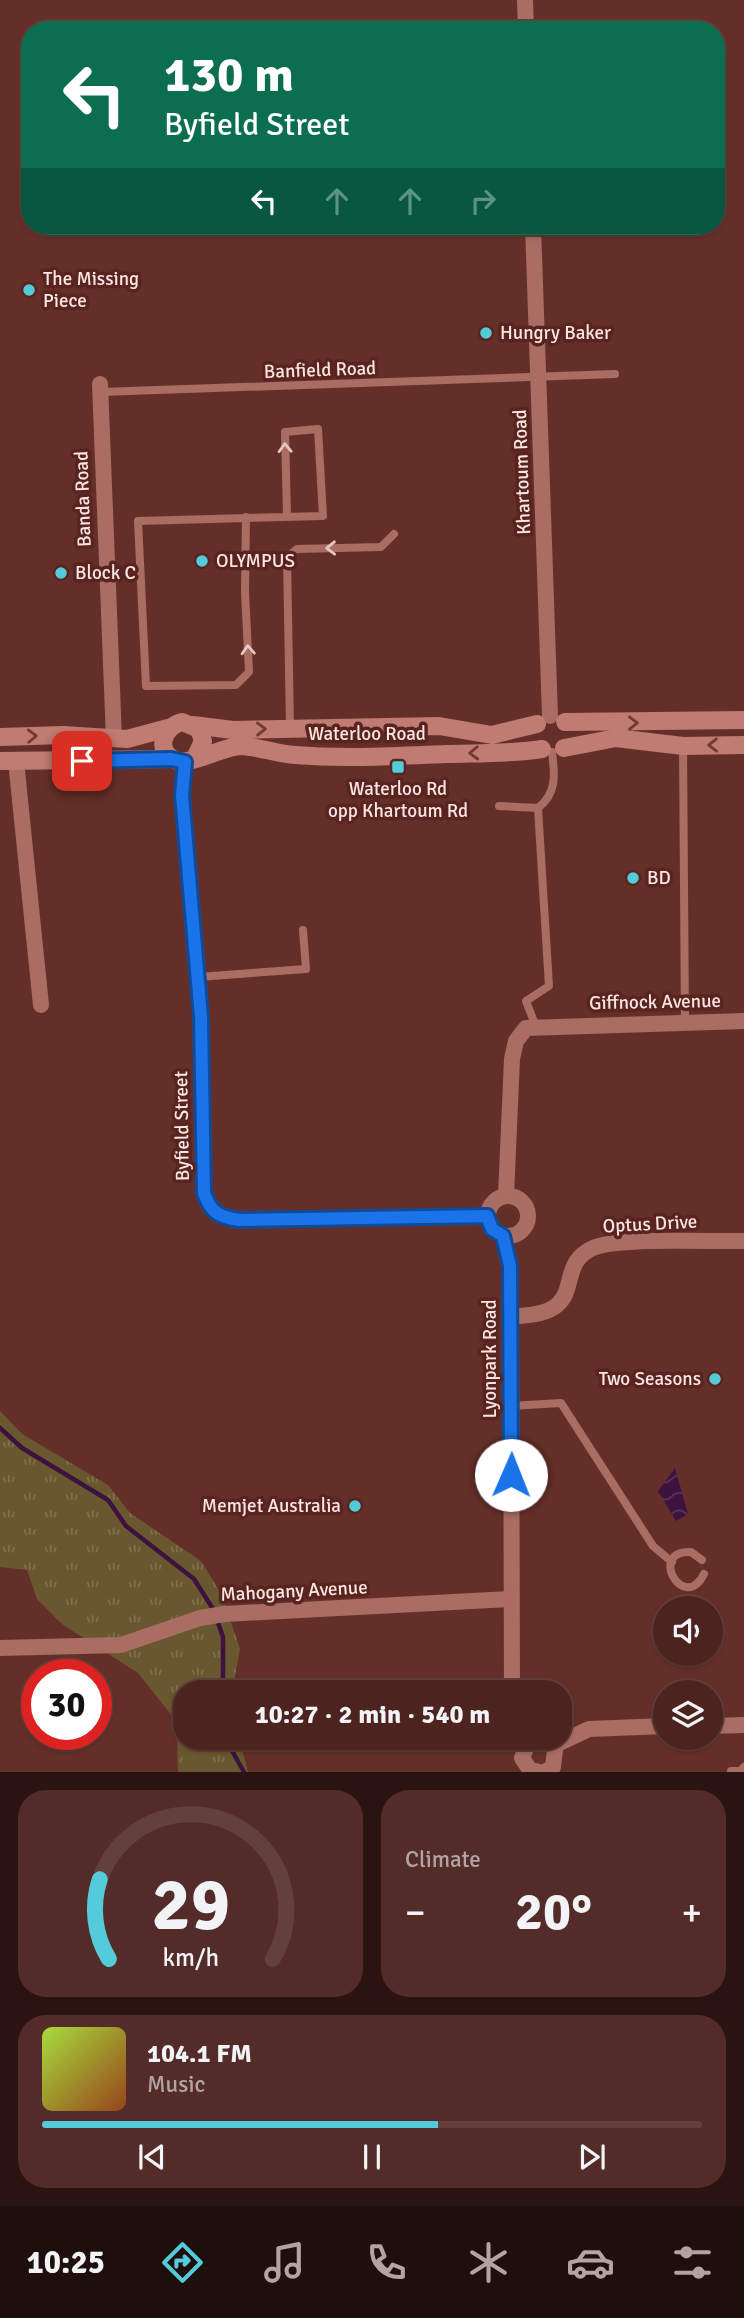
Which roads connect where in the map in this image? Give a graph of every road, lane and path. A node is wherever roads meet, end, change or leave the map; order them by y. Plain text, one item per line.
1 (525, 0) edge
2 (526, 21) edge
3 (533, 235) edge
4 (615, 374) dead end
5 (540, 377) junction
6 (100, 388) joint
7 (287, 516) junction
8 (246, 517) junction
9 (394, 534) dead end
10 (744, 720) edge
11 (551, 721) junction
12 (193, 724) junction
13 (168, 728) junction
14 (290, 728) junction
15 (0, 737) edge
16 (114, 739) junction
17 (744, 744) edge
18 (683, 746) junction
19 (553, 750) junction
20 (184, 760) junction
21 (8, 761) edge
22 (499, 806) dead end
23 (538, 808) junction
24 (303, 930) dead end
25 (198, 977) junction
26 (41, 1005) dead end
27 (744, 1021) edge
28 (685, 1023) junction
29 (536, 1027) junction
30 (506, 1196) junction
31 (487, 1216) junction
32 (503, 1236) junction
33 (744, 1241) edge
34 (511, 1316) junction
35 (511, 1406) junction
36 (702, 1560) dead end
37 (672, 1562) junction
38 (704, 1574) dead end
39 (511, 1599) junction
40 (0, 1648) edge
41 (512, 1680) edge
42 (744, 1725) edge
43 (723, 1726) edge
44 (653, 1727) edge
45 (572, 1738) edge
46 (524, 1750) edge
47 (554, 1750) edge
48 (744, 1767) edge
49 (732, 1771) edge
50 (546, 1772) edge

1 - 2 street
3 - 5 street, Khartoum Road
4 - 5 lane, Banfield Road
5 - 6 lane, Banfield Road
5 - 11 street, Khartoum Road
6 - 16 street, Banda Road
7 -> 7 lane
7 - 8 lane
8 -> 8 lane
9 -> 14 lane
11 -> 10 street, Waterloo Road
11 - 14 street, Waterloo Road
11 - 19 street
11 - 19 street
12 - 13 street
12 -> 14 street, Waterloo Road
12 - 20 street
13 - 16 street
13 - 20 street
15 -> 16 street
17 -> 18 street, Waterloo Road
18 - 19 street, Waterloo Road
18 - 28 lane
19 -> 20 street, Waterloo Road
19 - 23 lane
20 - 21 street, Waterloo Road
20 - 25 street, Byfield Street
21 - 26 street
22 - 23 lane
23 - 29 lane
24 - 25 lane
25 - 31 street, Byfield Street
27 - 28 street, Giffnock Avenue
28 - 29 street, Giffnock Avenue
29 - 30 street
30 - 31 street
30 - 32 street
31 - 32 street
32 - 34 street, Lyonpark Road
33 - 34 street, Optus Drive
34 - 35 street, Lyonpark Road
35 - 37 lane
35 - 39 street, Lyonpark Road
36 - 37 lane
37 - 38 lane
39 - 40 street, Mahogany Avenue
39 - 41 street, Lyonpark Road
42 - 43 street
44 - 45 street
46 - 50 street
47 - 50 street
48 - 49 lane

